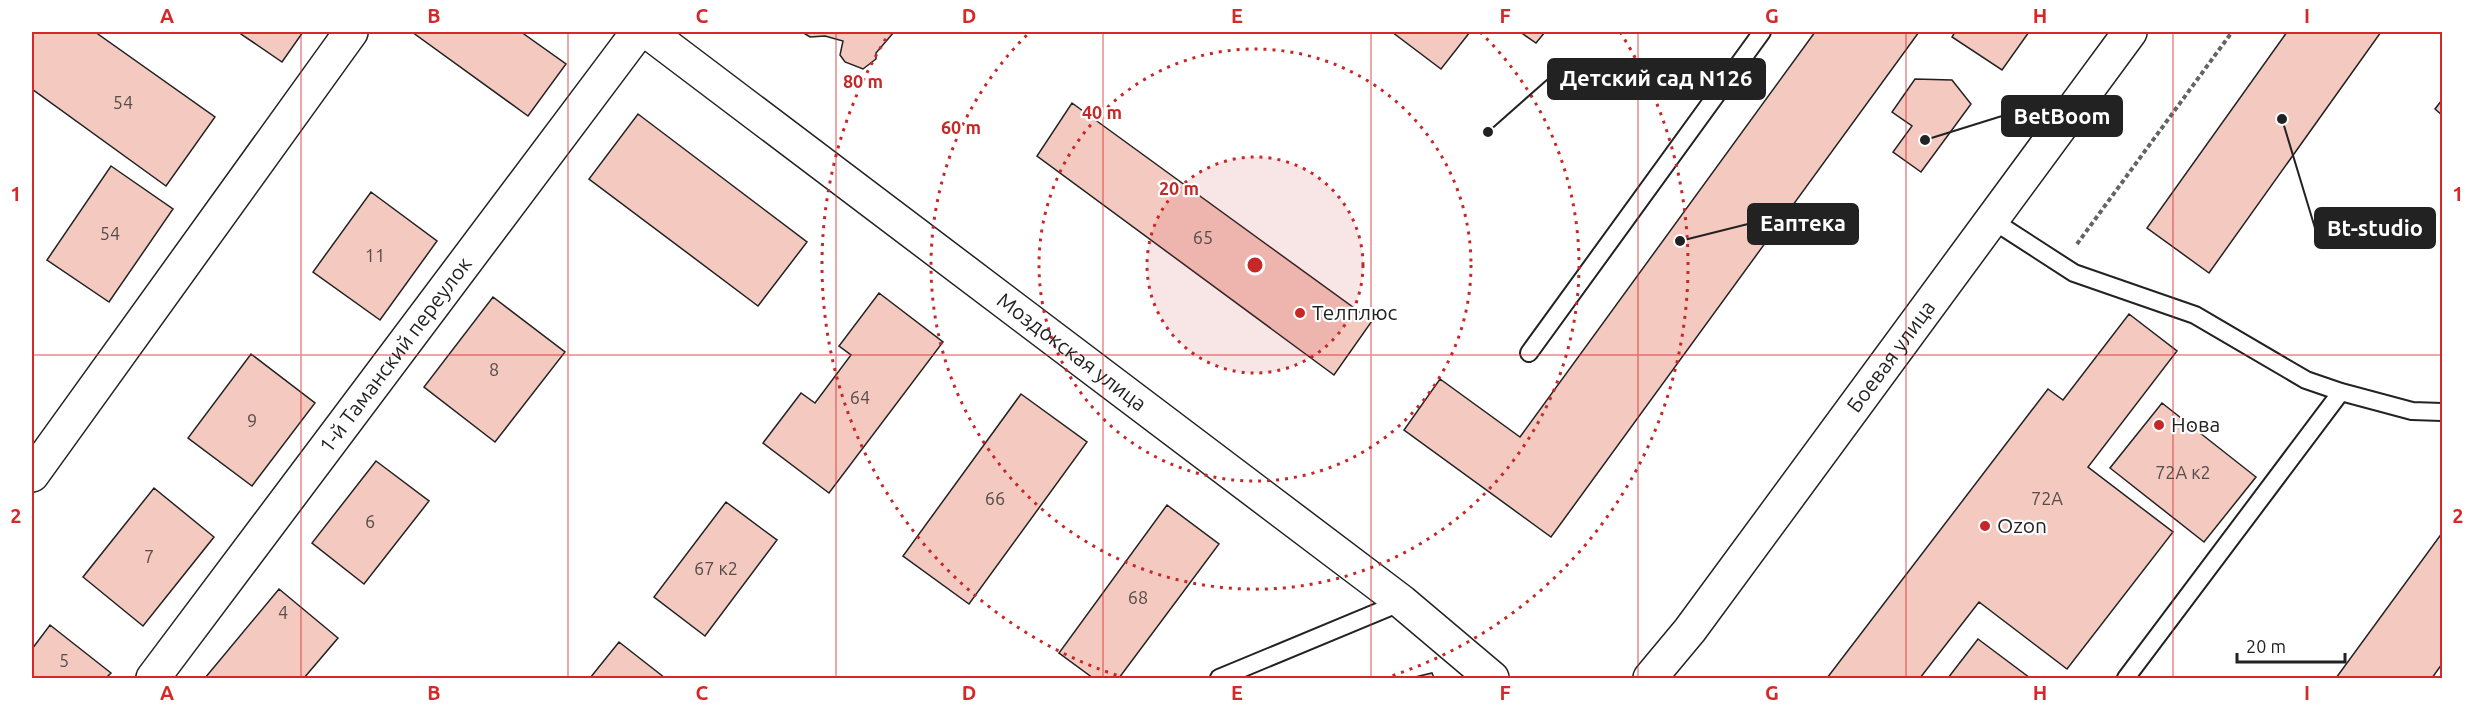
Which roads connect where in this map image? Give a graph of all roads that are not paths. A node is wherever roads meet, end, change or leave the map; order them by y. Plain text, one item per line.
1 (351, 32) edge
2 (638, 32) edge
3 (648, 32) edge
4 (1762, 32) edge
5 (2130, 32) edge
6 (1992, 220) junction
7 (1529, 353) dead end
8 (2341, 392) junction
9 (2442, 412) edge
10 (32, 475) edge
11 (1402, 602) junction
12 (153, 678) edge
13 (1220, 678) edge
14 (1491, 678) edge
15 (1650, 678) edge
16 (2126, 678) edge

1 - 10 main road
2 - 12 main road, 1-й Таманский переулок
3 - 11 main road, Моздокская улица
4 - 7 lane
5 - 6 main road, Боевая улица
6 - 8 lane
6 - 15 main road, Боевая улица
8 - 9 lane
8 - 16 lane
11 - 13 lane
11 - 14 main road, Моздокская улица

